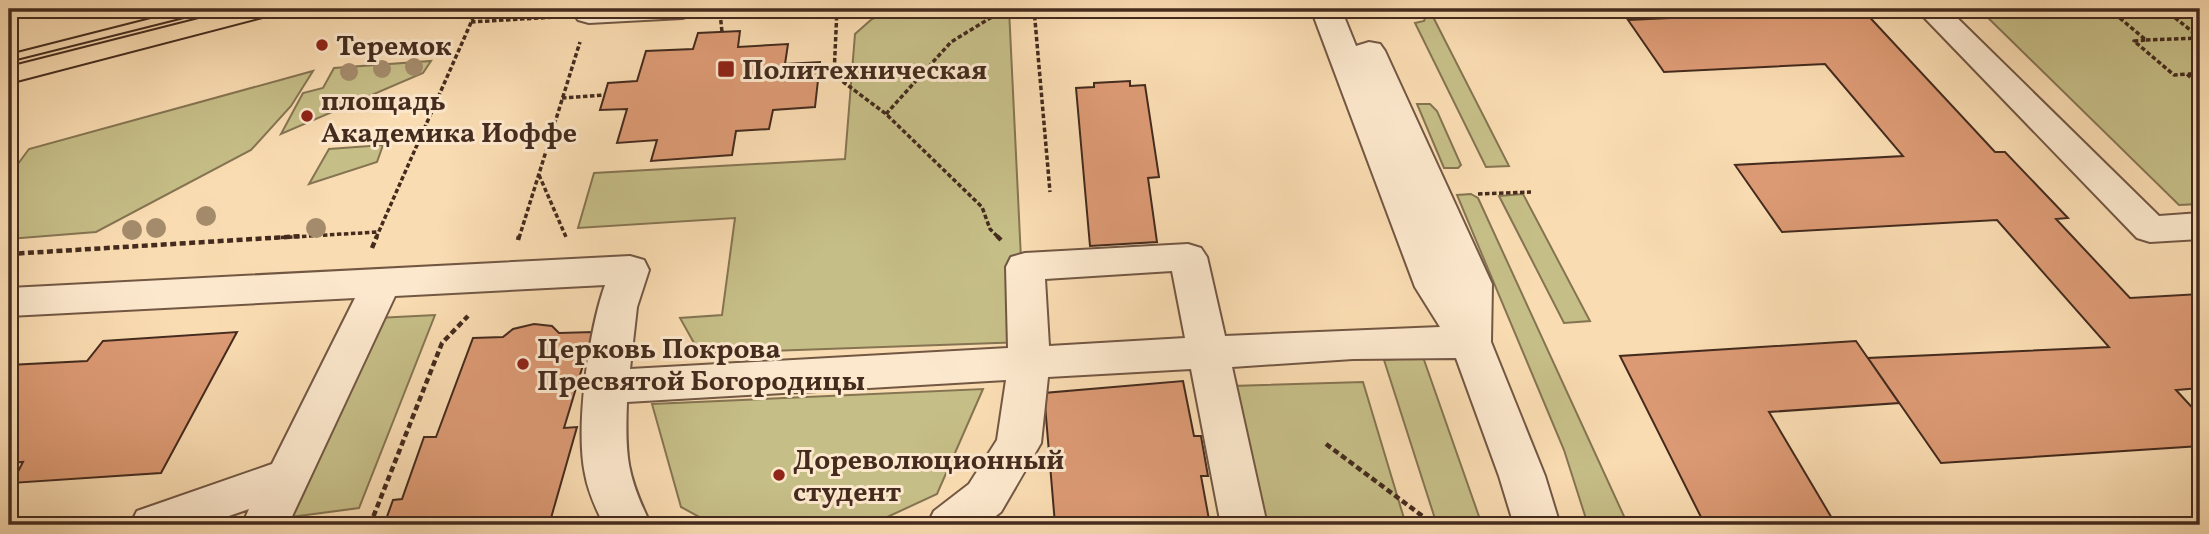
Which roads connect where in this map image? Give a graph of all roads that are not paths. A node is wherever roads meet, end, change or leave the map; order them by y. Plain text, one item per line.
1 (164, 9) edge
2 (259, 9) edge
3 (682, 9) edge
4 (1326, 9) edge
5 (1350, 9) edge
6 (1931, 9) edge
7 (589, 14) road end
8 (9, 48) edge
9 (9, 73) edge
10 (2200, 226) edge
11 (368, 283) junction
12 (9, 302) edge
13 (1471, 342) junction
14 (1209, 353) junction
15 (1029, 364) junction
16 (607, 387) junction
17 (286, 478) junction
18 (153, 525) edge
19 (265, 525) edge
20 (628, 525) edge
21 (950, 525) edge
22 (1244, 525) edge
23 (1536, 525) edge

1 - 8 main road
2 - 9 main road
3 - 7 street
4 - 13 street
5 - 13 street
6 - 10 street
11 - 12 street
11 - 16 street
11 - 17 street
13 - 14 street
13 - 23 street
14 - 15 street
14 - 15 street
14 - 22 street
15 - 16 street
15 - 21 street
16 - 20 street
17 - 18 street
17 - 19 street

